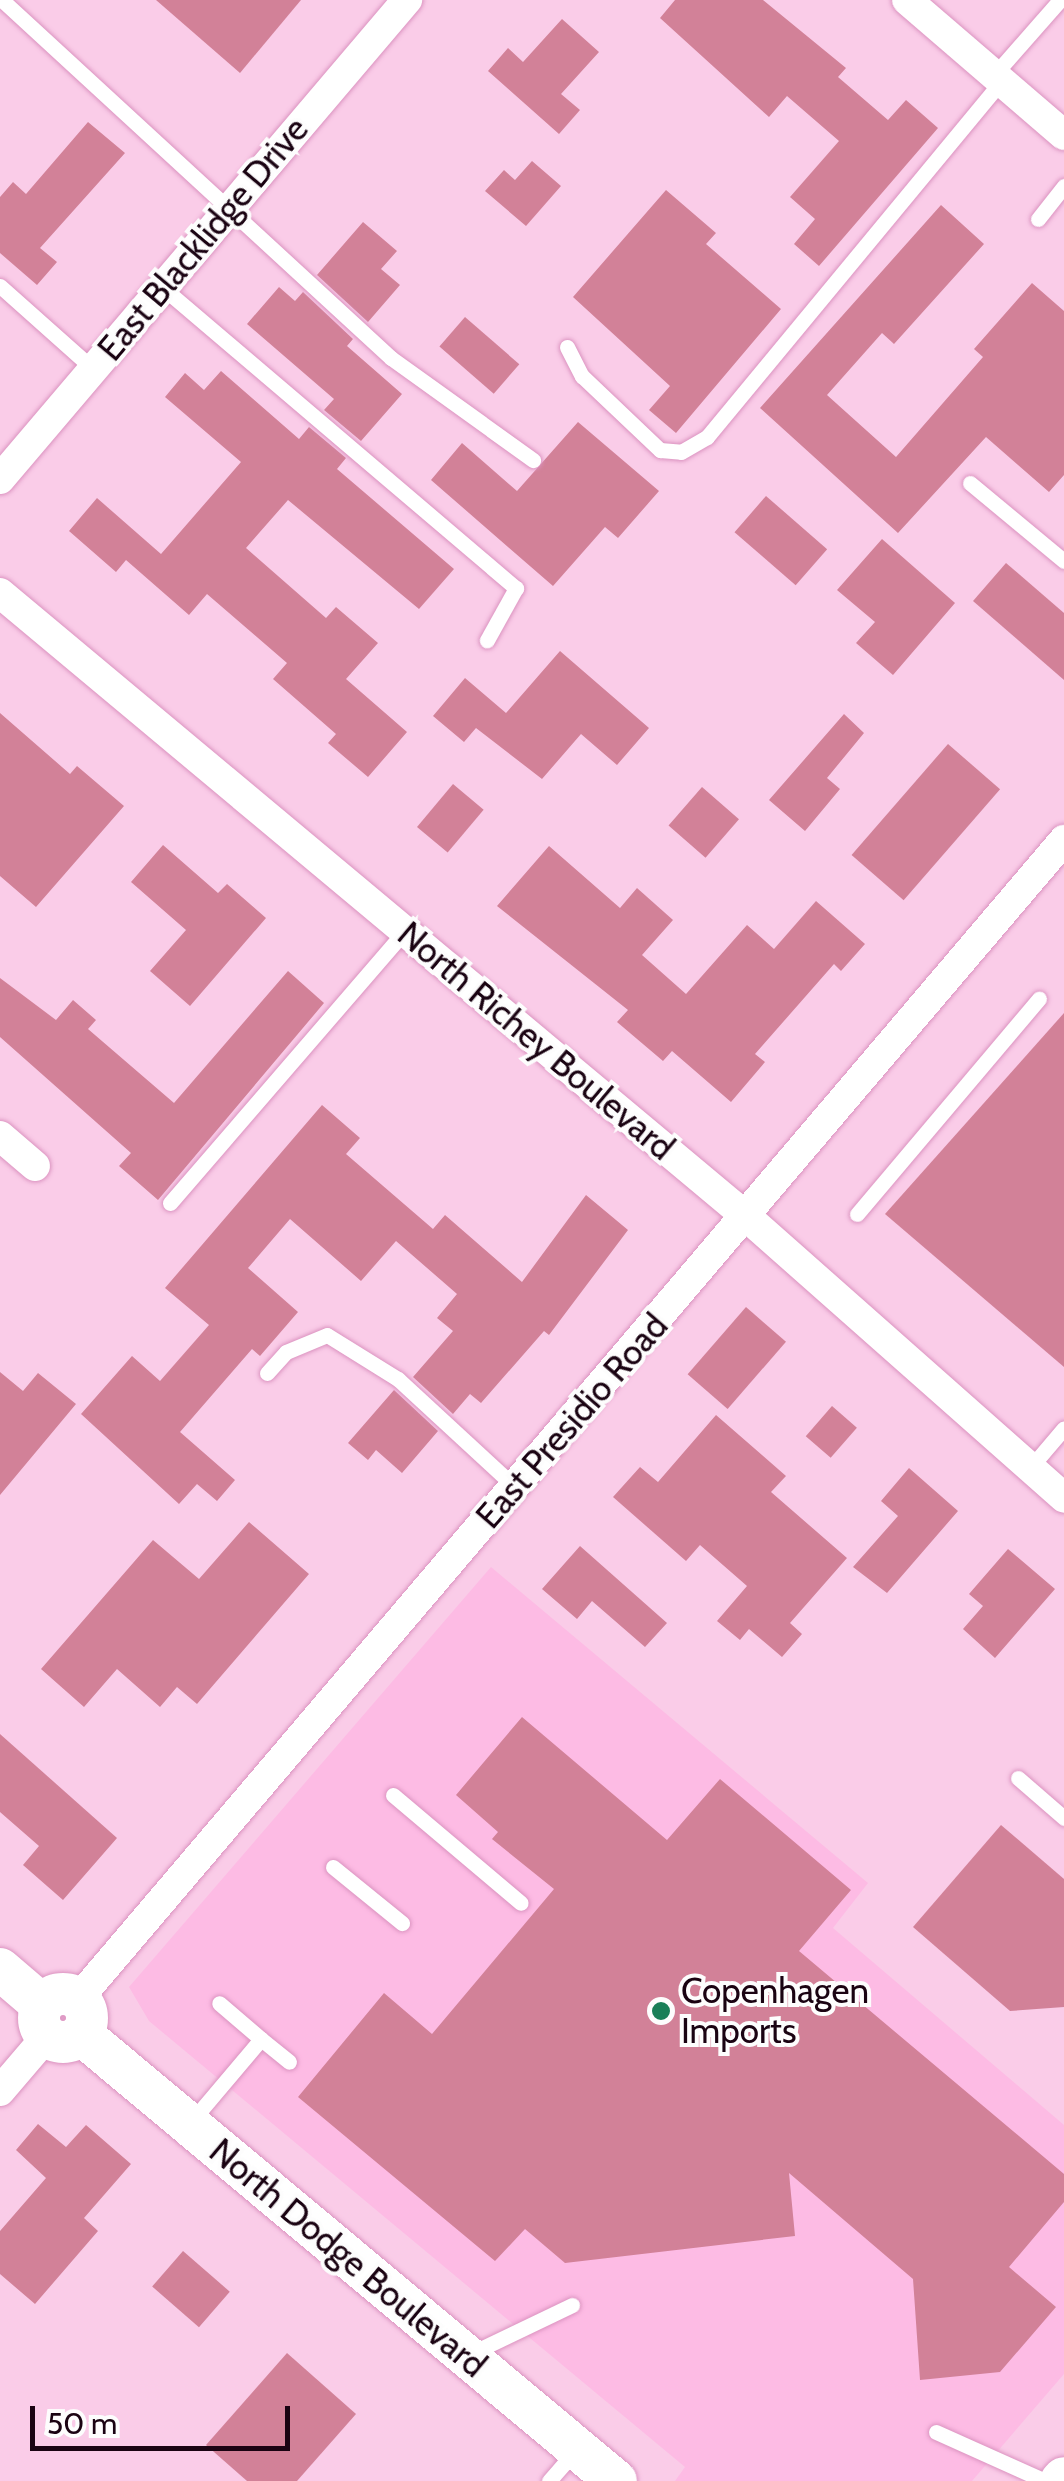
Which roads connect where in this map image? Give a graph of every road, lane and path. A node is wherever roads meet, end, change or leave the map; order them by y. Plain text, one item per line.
1 (2, 0) edge
2 (408, 0) edge
3 (907, 0) edge
4 (1060, 0) edge
5 (998, 78) junction
6 (1064, 135) edge
7 (1064, 186) edge
8 (230, 207) junction
9 (1038, 219) dead end
10 (0, 286) edge
11 (162, 287) junction
12 (567, 347) dead end
13 (92, 369) junction
14 (533, 460) dead end
15 (0, 479) edge
16 (970, 482) dead end
17 (1064, 562) edge
18 (0, 593) edge
19 (487, 640) dead end
20 (1064, 840) edge
21 (404, 932) junction
22 (1040, 999) dead end
23 (0, 1136) edge
24 (35, 1166) dead end
25 (170, 1203) dead end
26 (857, 1214) dead end
27 (748, 1218) junction
28 (268, 1373) dead end
29 (1064, 1428) edge
30 (1030, 1468) junction
31 (514, 1486) junction
32 (1064, 1498) edge
33 (1018, 1778) dead end
34 (393, 1795) dead end
35 (1064, 1818) edge
36 (333, 1867) dead end
37 (521, 1903) dead end
38 (402, 1923) dead end
39 (0, 1969) edge
40 (219, 2003) dead end
41 (62, 2018) junction
42 (261, 2039) junction
43 (289, 2062) dead end
44 (0, 2091) edge
45 (188, 2125) junction
46 (572, 2305) dead end
47 (466, 2356) junction
48 (936, 2432) dead end
49 (577, 2449) junction
50 (549, 2481) edge
51 (616, 2481) edge
52 (1044, 2481) edge

1 - 8 lane
2 - 8 street, East Blacklidge Drive
3 - 5 street
4 - 5 lane
5 - 6 street
5 - 12 lane
7 - 9 lane
8 - 11 street, East Blacklidge Drive
8 - 14 lane
10 - 13 lane
11 - 13 street, East Blacklidge Drive
11 - 19 lane
13 - 15 street, East Blacklidge Drive
16 - 17 lane
18 - 21 street, North Richey Boulevard
20 - 27 street, East Presidio Road
21 - 25 lane
21 - 27 street, North Richey Boulevard
22 - 26 lane
23 - 24 street
27 - 30 street, North Richey Boulevard
27 - 31 street, East Presidio Road
28 - 31 lane
29 - 30 lane
30 - 32 street, North Richey Boulevard
31 - 41 street, East Presidio Road
33 - 35 lane
34 - 37 lane
36 - 38 lane
39 - 41 street, North Dodge Boulevard
40 - 42 lane
41 - 44 street, East Presidio Road
41 - 45 street, North Dodge Boulevard
42 - 43 lane
42 - 45 lane
45 - 47 street, North Dodge Boulevard
46 - 47 lane
47 - 49 street, North Dodge Boulevard
48 - 52 lane
49 - 50 lane
49 - 51 street, North Dodge Boulevard

